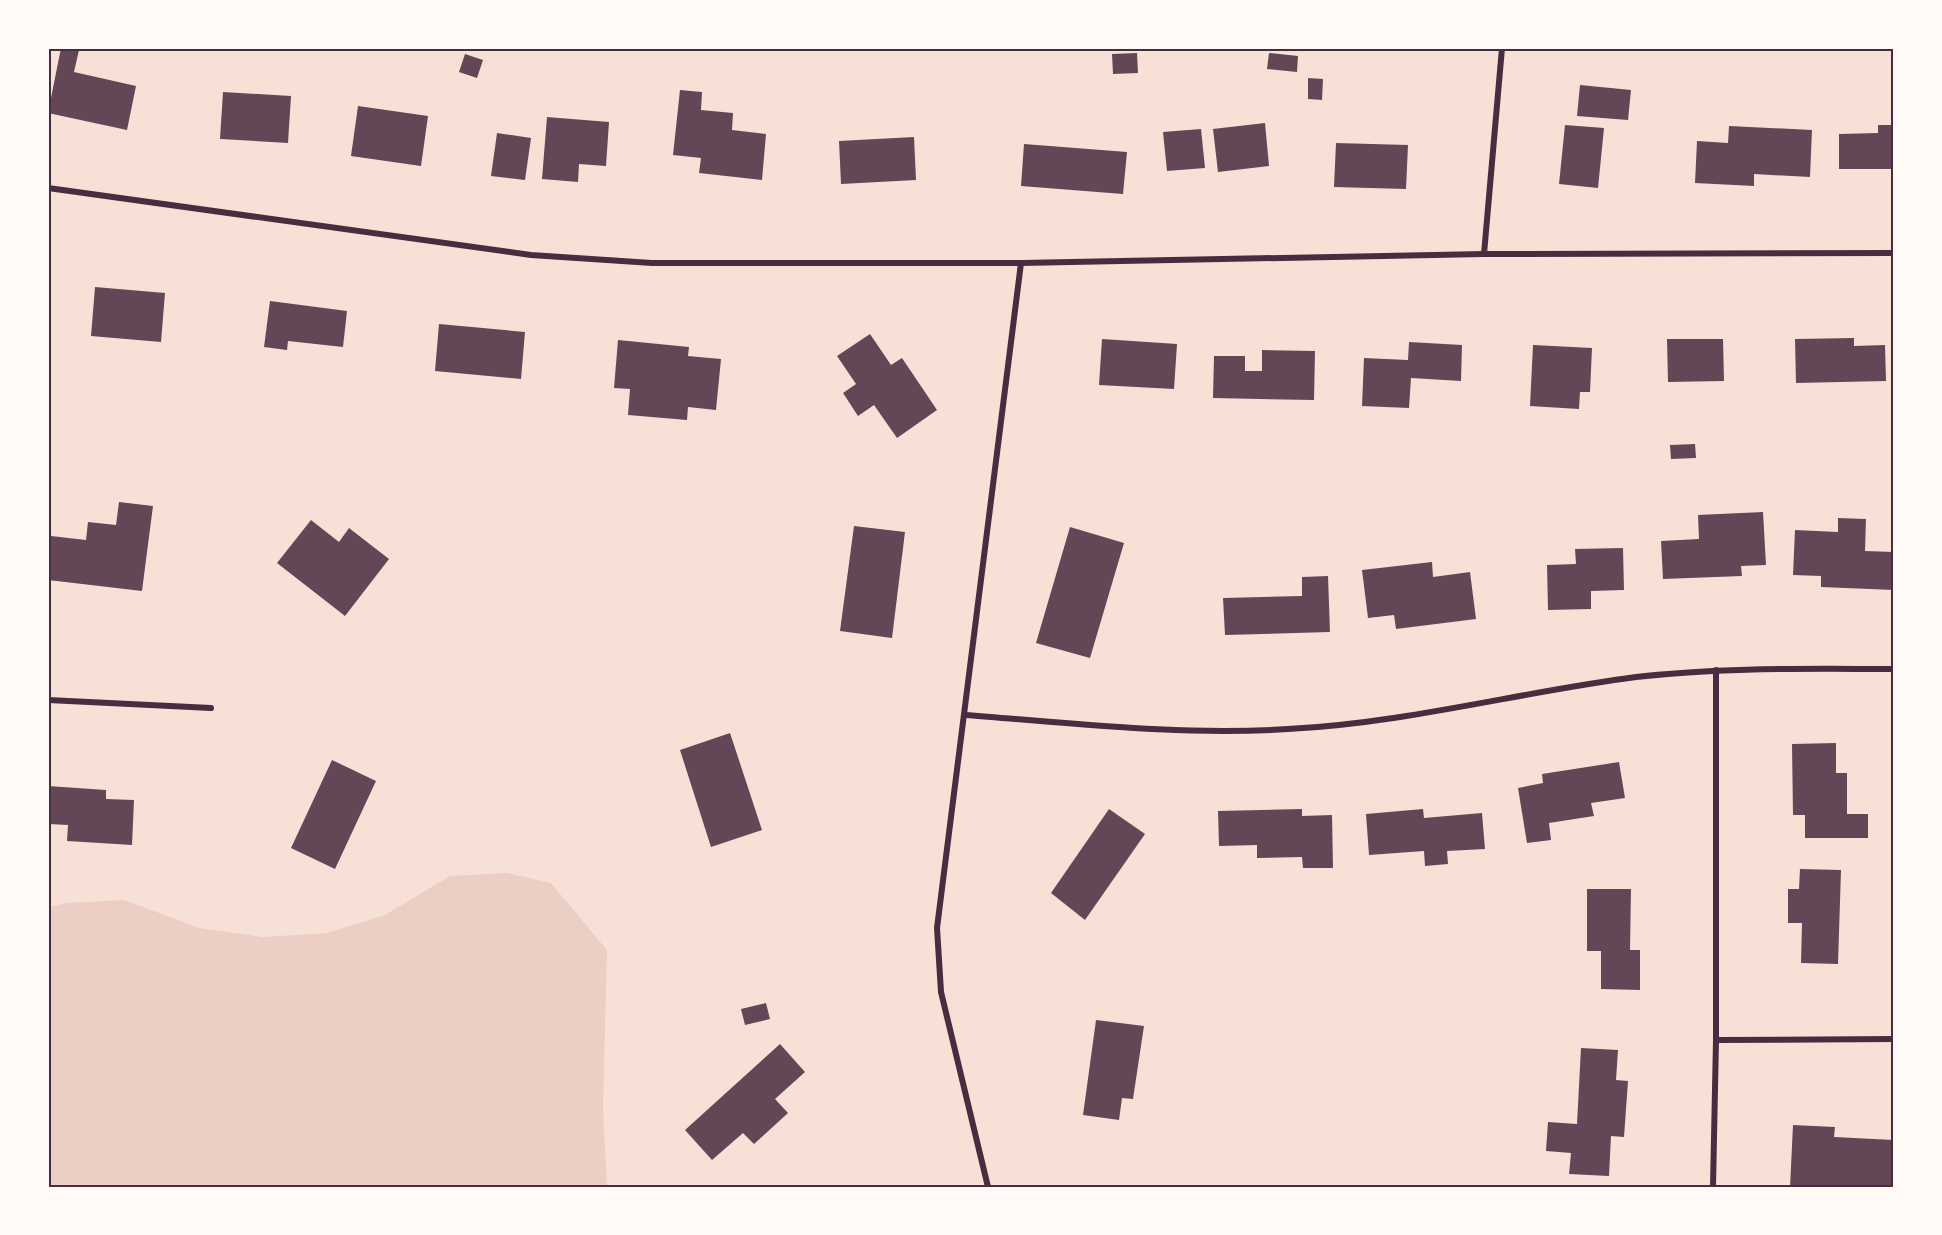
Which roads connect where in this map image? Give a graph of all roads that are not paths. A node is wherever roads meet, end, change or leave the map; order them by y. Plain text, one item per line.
1 (1502, 48) edge
2 (48, 188) edge
3 (1894, 253) edge
4 (1484, 254) junction
5 (1021, 263) junction
6 (1894, 669) edge
7 (1716, 670) junction
8 (48, 700) edge
9 (211, 708) dead end
10 (965, 715) junction
11 (1894, 1039) edge
12 (1716, 1040) junction
13 (988, 1187) edge
14 (1713, 1187) edge

1 - 4 street
2 - 5 street
3 - 4 street
4 - 5 street
5 - 10 street
6 - 7 street
7 - 10 street
7 - 12 street
8 - 9 street
10 - 13 street
11 - 12 street
12 - 14 street

